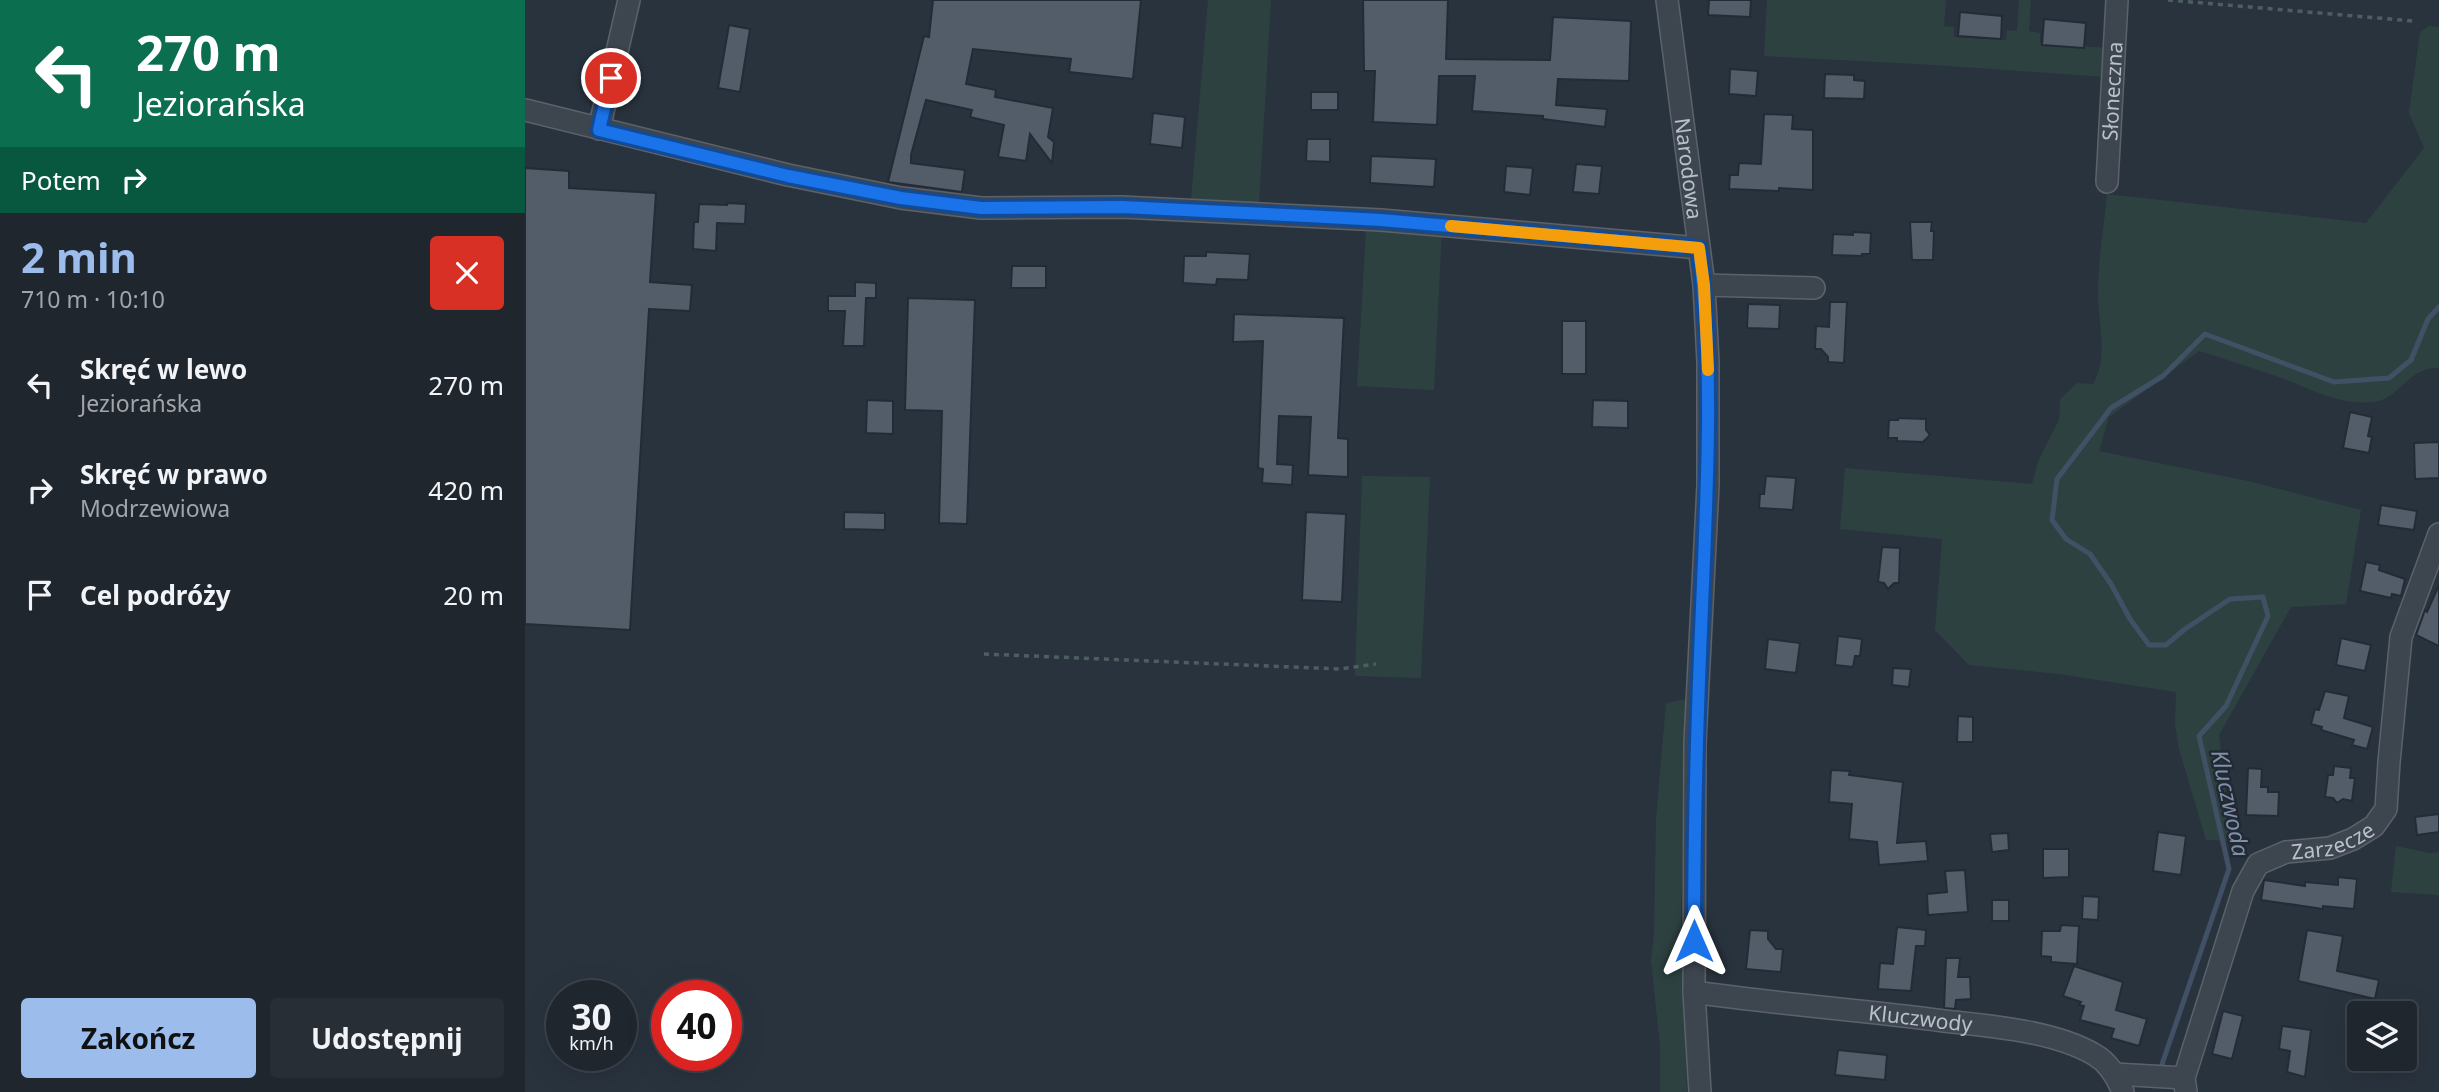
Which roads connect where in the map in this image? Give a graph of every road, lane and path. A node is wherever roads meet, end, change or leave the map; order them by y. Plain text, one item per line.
1 (629, 0) edge
2 (1667, 0) edge
3 (2117, 0) edge
4 (2168, 0) edge
5 (2413, 20) dead end
6 (525, 110) edge
7 (599, 130) junction
8 (2108, 183) dead end
9 (1699, 248) junction
10 (1704, 285) junction
11 (1814, 288) dead end
12 (2439, 534) edge
13 (984, 654) dead end
14 (1376, 664) dead end
15 (1694, 992) junction
16 (2124, 1080) edge
17 (2181, 1083) edge
18 (1700, 1092) edge

1 - 7 street
2 - 9 street, Narodowa
3 - 8 street, Słoneczna
4 - 5 path
6 - 7 street
7 - 9 street
9 - 10 street, Narodowa
10 - 11 street
10 - 15 street, Narodowa
12 - 17 street, Zarzecze
13 - 14 path
15 - 16 street, Kluczwody
15 - 18 street, Narodowa
16 - 17 street

